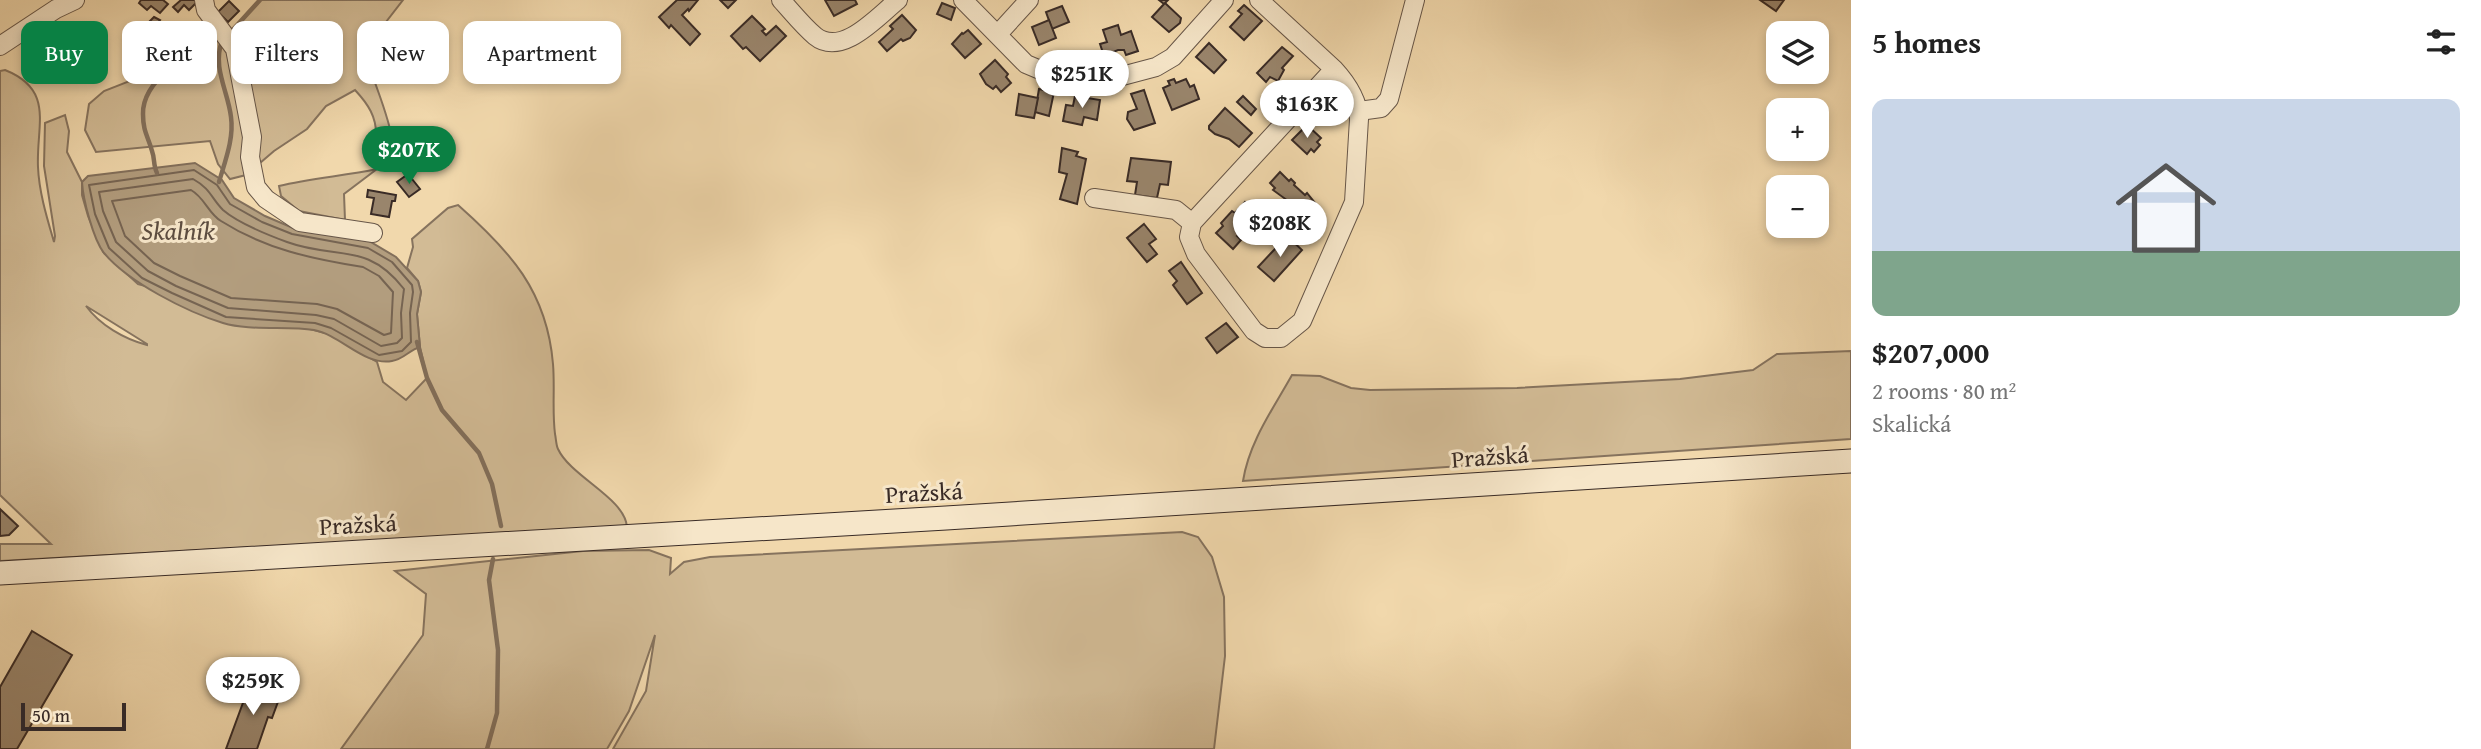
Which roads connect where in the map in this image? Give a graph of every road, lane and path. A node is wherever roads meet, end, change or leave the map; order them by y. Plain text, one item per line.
1 (75, 0) edge
2 (204, 0) edge
3 (781, 0) edge
4 (898, 0) edge
5 (963, 0) edge
6 (1030, 0) edge
7 (1224, 0) edge
8 (1259, 0) edge
9 (1415, 0) edge
10 (998, 34) junction
11 (0, 46) edge
12 (1334, 69) junction
13 (1359, 111) junction
14 (1094, 198) dead end
15 (1192, 223) junction
16 (373, 233) dead end
17 (1851, 461) edge
18 (0, 573) edge

1 - 11 street
2 - 16 street
3 - 4 street
5 - 10 street
6 - 10 street
7 - 10 street
8 - 12 street
9 - 13 street
12 - 13 street
12 - 15 street
13 - 15 street
14 - 15 street
17 - 18 main road, Pražská

